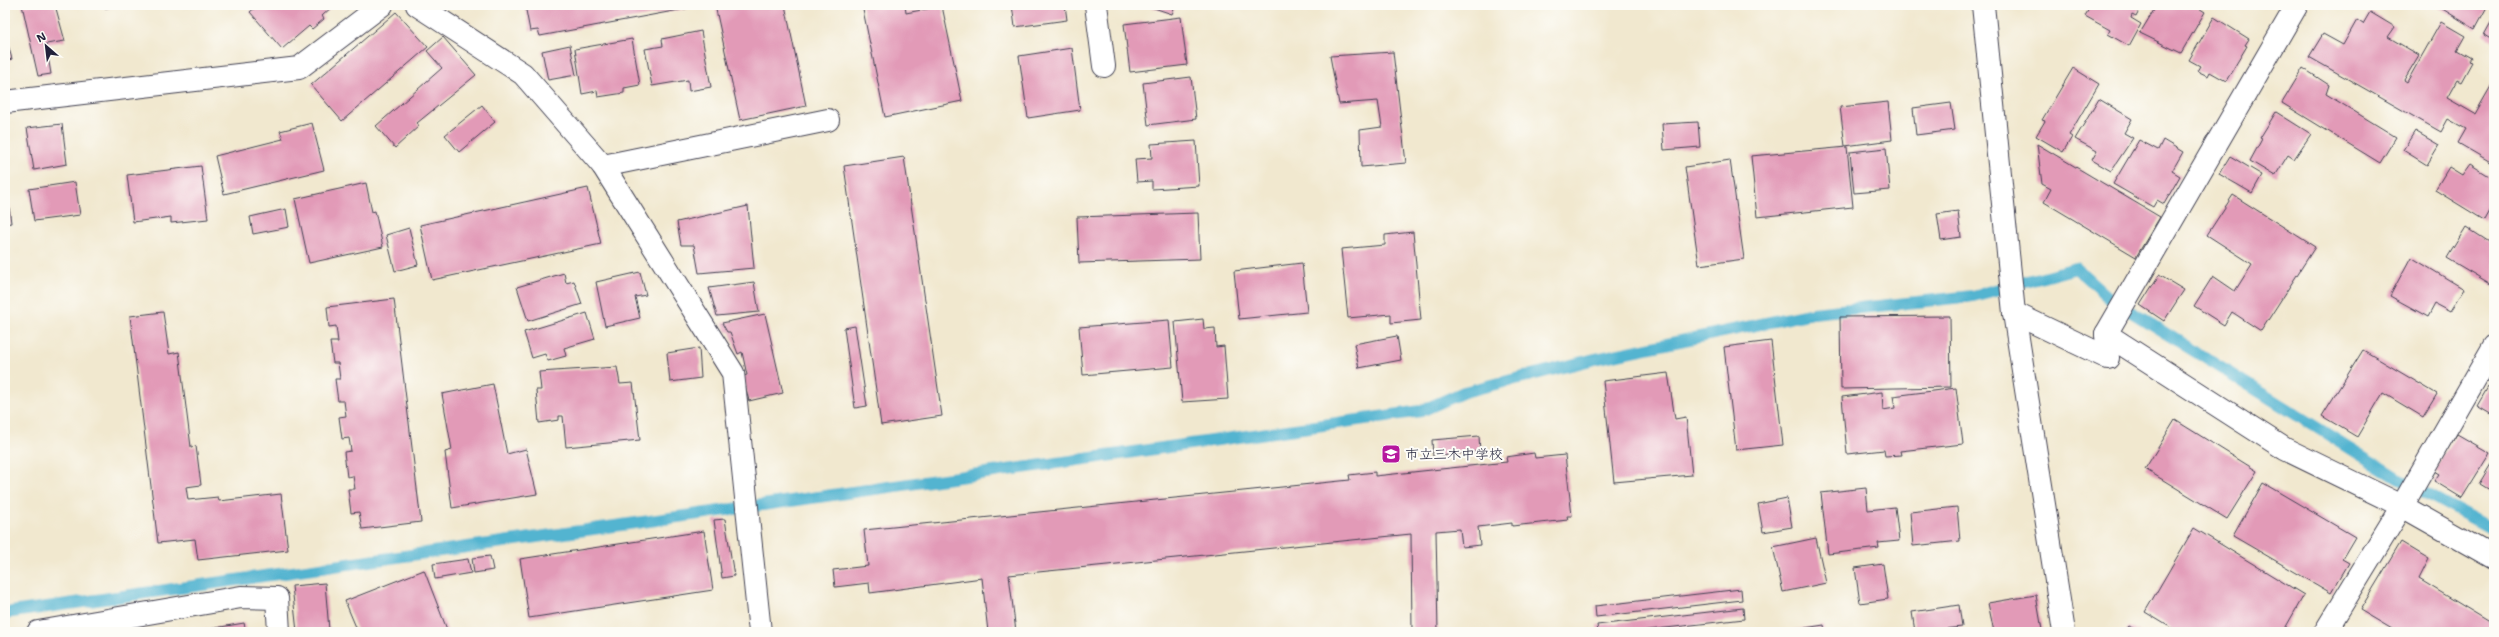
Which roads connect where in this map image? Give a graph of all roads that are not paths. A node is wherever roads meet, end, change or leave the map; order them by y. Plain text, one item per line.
1 (382, 5) edge
2 (417, 5) edge
3 (1096, 5) edge
4 (1983, 5) edge
5 (2297, 5) edge
6 (1104, 66) dead end
7 (5, 102) edge
8 (828, 120) dead end
9 (603, 166) junction
10 (2014, 313) junction
11 (2106, 334) junction
12 (2494, 346) edge
13 (2402, 506) junction
14 (2494, 558) edge
15 (142, 623) edge
16 (38, 632) edge
17 (279, 632) edge
18 (760, 632) edge
19 (2064, 632) edge
20 (2325, 632) edge

1 - 7 street
2 - 9 street
3 - 6 street
4 - 10 street
5 - 11 street
8 - 9 street
9 - 18 street
10 - 11 street
10 - 19 street
11 - 13 street
12 - 13 street
13 - 14 street
13 - 20 street
15 - 16 street
15 - 17 street

